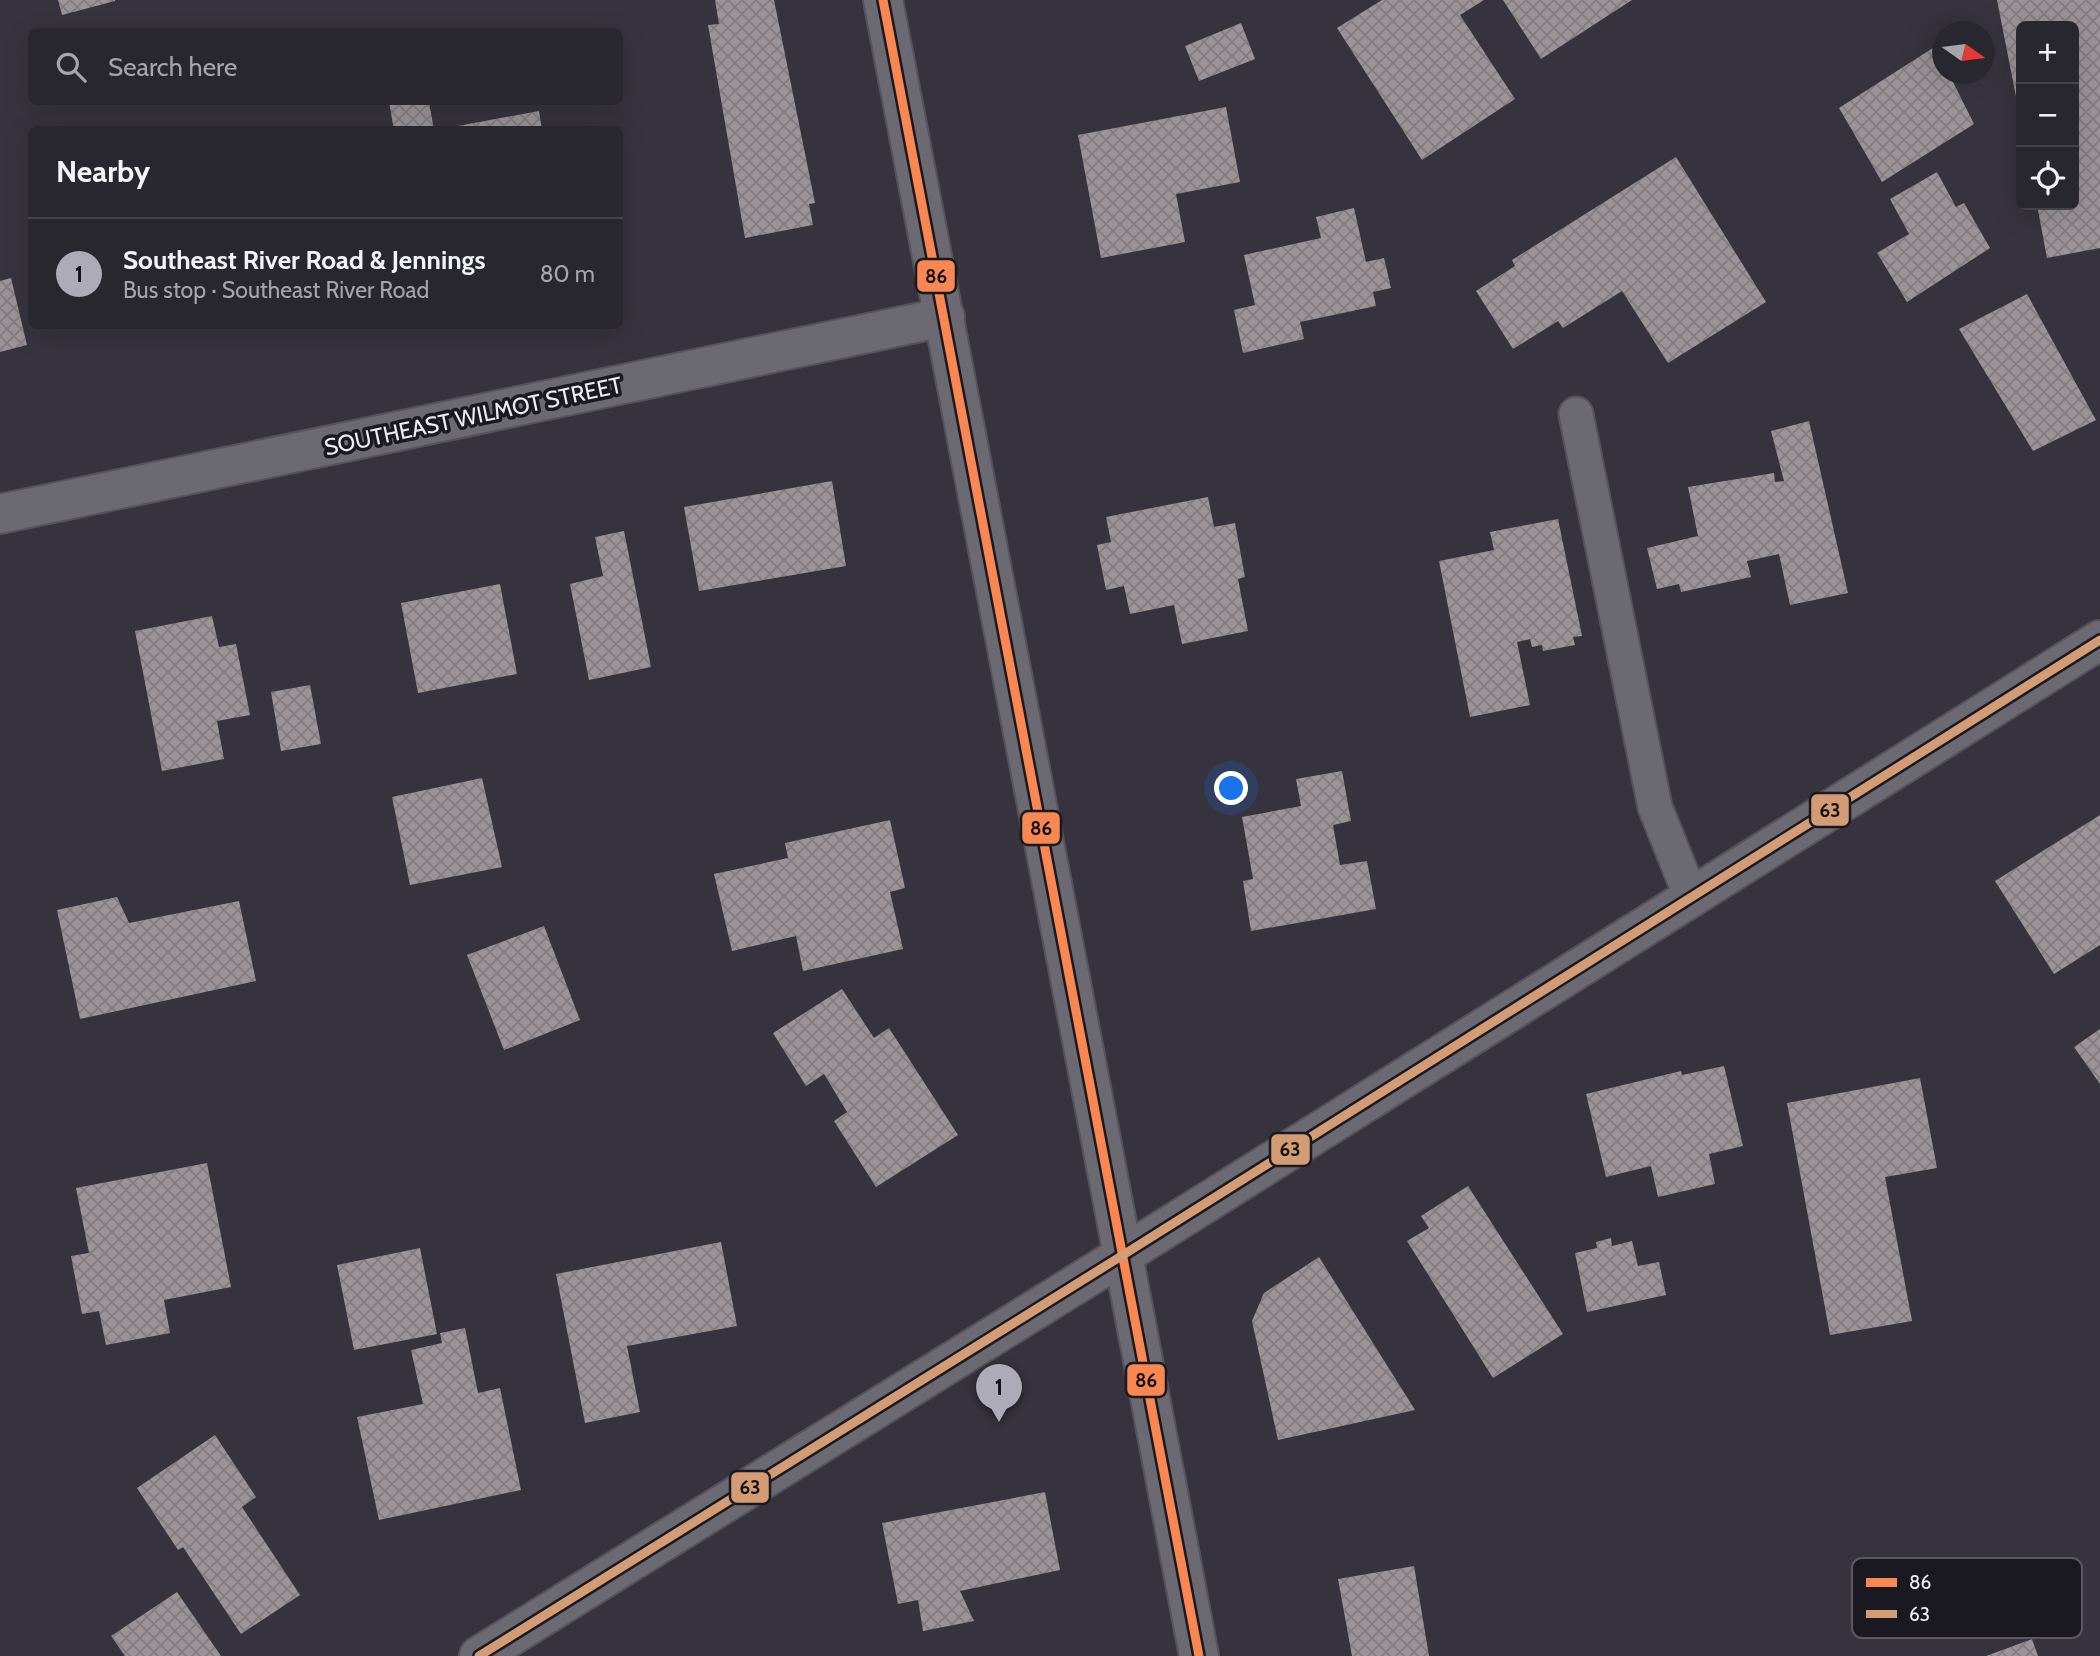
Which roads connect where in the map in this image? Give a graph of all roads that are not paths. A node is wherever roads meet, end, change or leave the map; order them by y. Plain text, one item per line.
1 (883, 0) edge
2 (945, 317) junction
3 (1576, 414) dead end
4 (0, 514) edge
5 (2100, 640) edge
6 (1690, 897) junction
7 (1123, 1255) junction
8 (479, 1656) edge
9 (1199, 1656) edge

1 - 2 street
2 - 4 street, SOUTHEAST WILMOT STREET
2 - 7 street
3 - 6 lane
5 - 6 street
6 - 7 street
7 - 8 street
7 - 9 street

